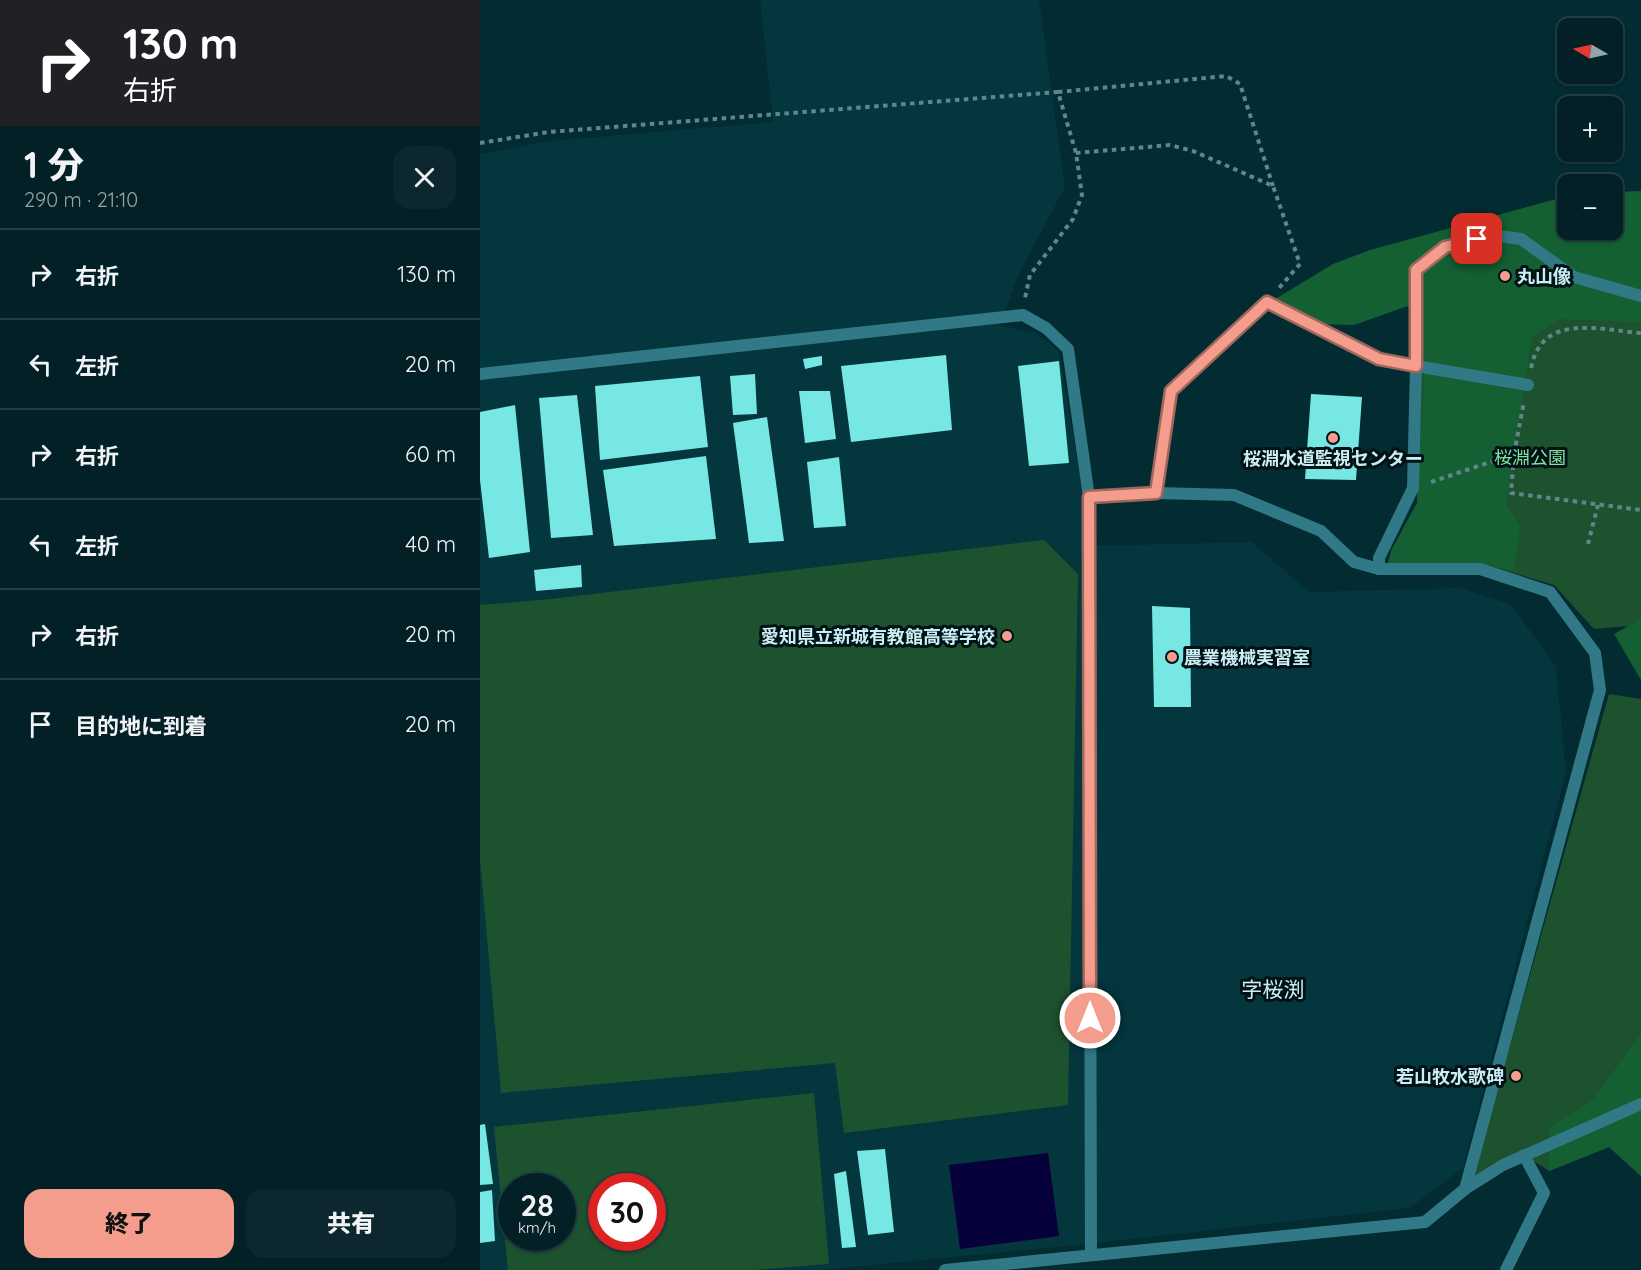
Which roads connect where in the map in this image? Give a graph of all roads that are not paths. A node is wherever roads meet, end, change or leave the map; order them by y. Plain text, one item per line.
1 (1641, 296) edge
2 (1416, 366) junction
3 (480, 374) edge
4 (1528, 385) road end
5 (1156, 493) junction
6 (1089, 497) junction
7 (1379, 569) junction
8 (1641, 1104) edge
9 (1524, 1155) junction
10 (1465, 1189) junction
11 (1091, 1255) junction
12 (945, 1270) edge
13 (1506, 1270) edge

1 - 2 street
2 - 4 street
2 - 5 street
2 - 7 street
3 - 6 street
5 - 6 street
5 - 7 street
6 - 11 street
7 - 10 street
8 - 9 street
9 - 10 street
9 - 13 street
10 - 11 street
11 - 12 street

